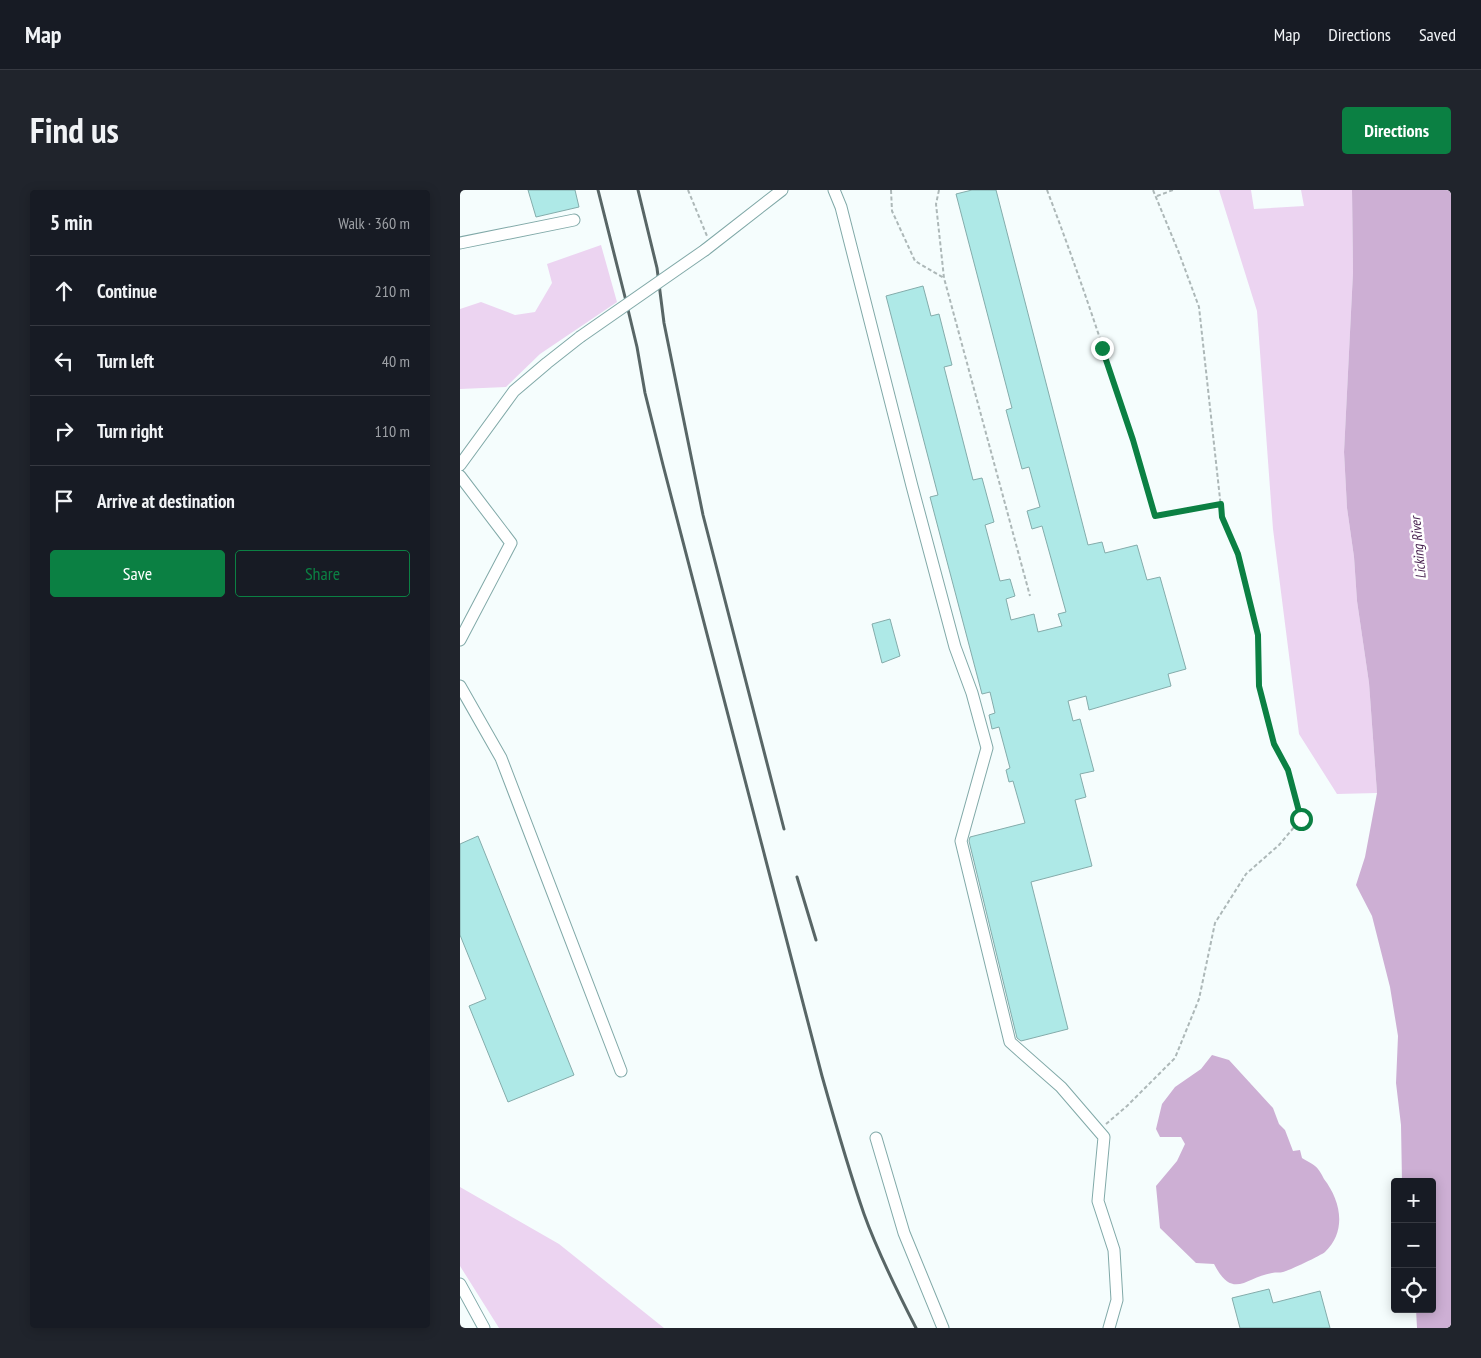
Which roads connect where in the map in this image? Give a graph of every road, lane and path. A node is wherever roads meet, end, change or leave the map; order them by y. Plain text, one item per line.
1 (688, 190) edge
2 (782, 190) edge
3 (834, 190) edge
4 (891, 190) edge
5 (939, 190) edge
6 (1047, 190) edge
7 (1153, 190) edge
8 (1173, 190) edge
9 (1156, 196) junction
10 (574, 220) dead end
11 (460, 243) edge
12 (708, 248) junction
13 (944, 278) junction
14 (460, 465) edge
15 (460, 476) edge
16 (1221, 504) junction
17 (1030, 596) dead end
18 (460, 640) edge
19 (460, 686) edge
20 (620, 1072) dead end
21 (1098, 1130) junction
22 (876, 1138) dead end
23 (460, 1284) edge
24 (484, 1328) edge
25 (943, 1328) edge
26 (1109, 1328) edge

1 - 12 path
2 - 12 street
3 - 21 street
4 - 13 path
5 - 13 path
6 - 16 path
7 - 9 path
8 - 9 path
9 - 16 path
10 - 11 street
12 - 14 street, bridge
13 - 17 path
15 - 18 street
16 - 21 path
19 - 20 street
21 - 26 street
22 - 25 street
23 - 24 street

